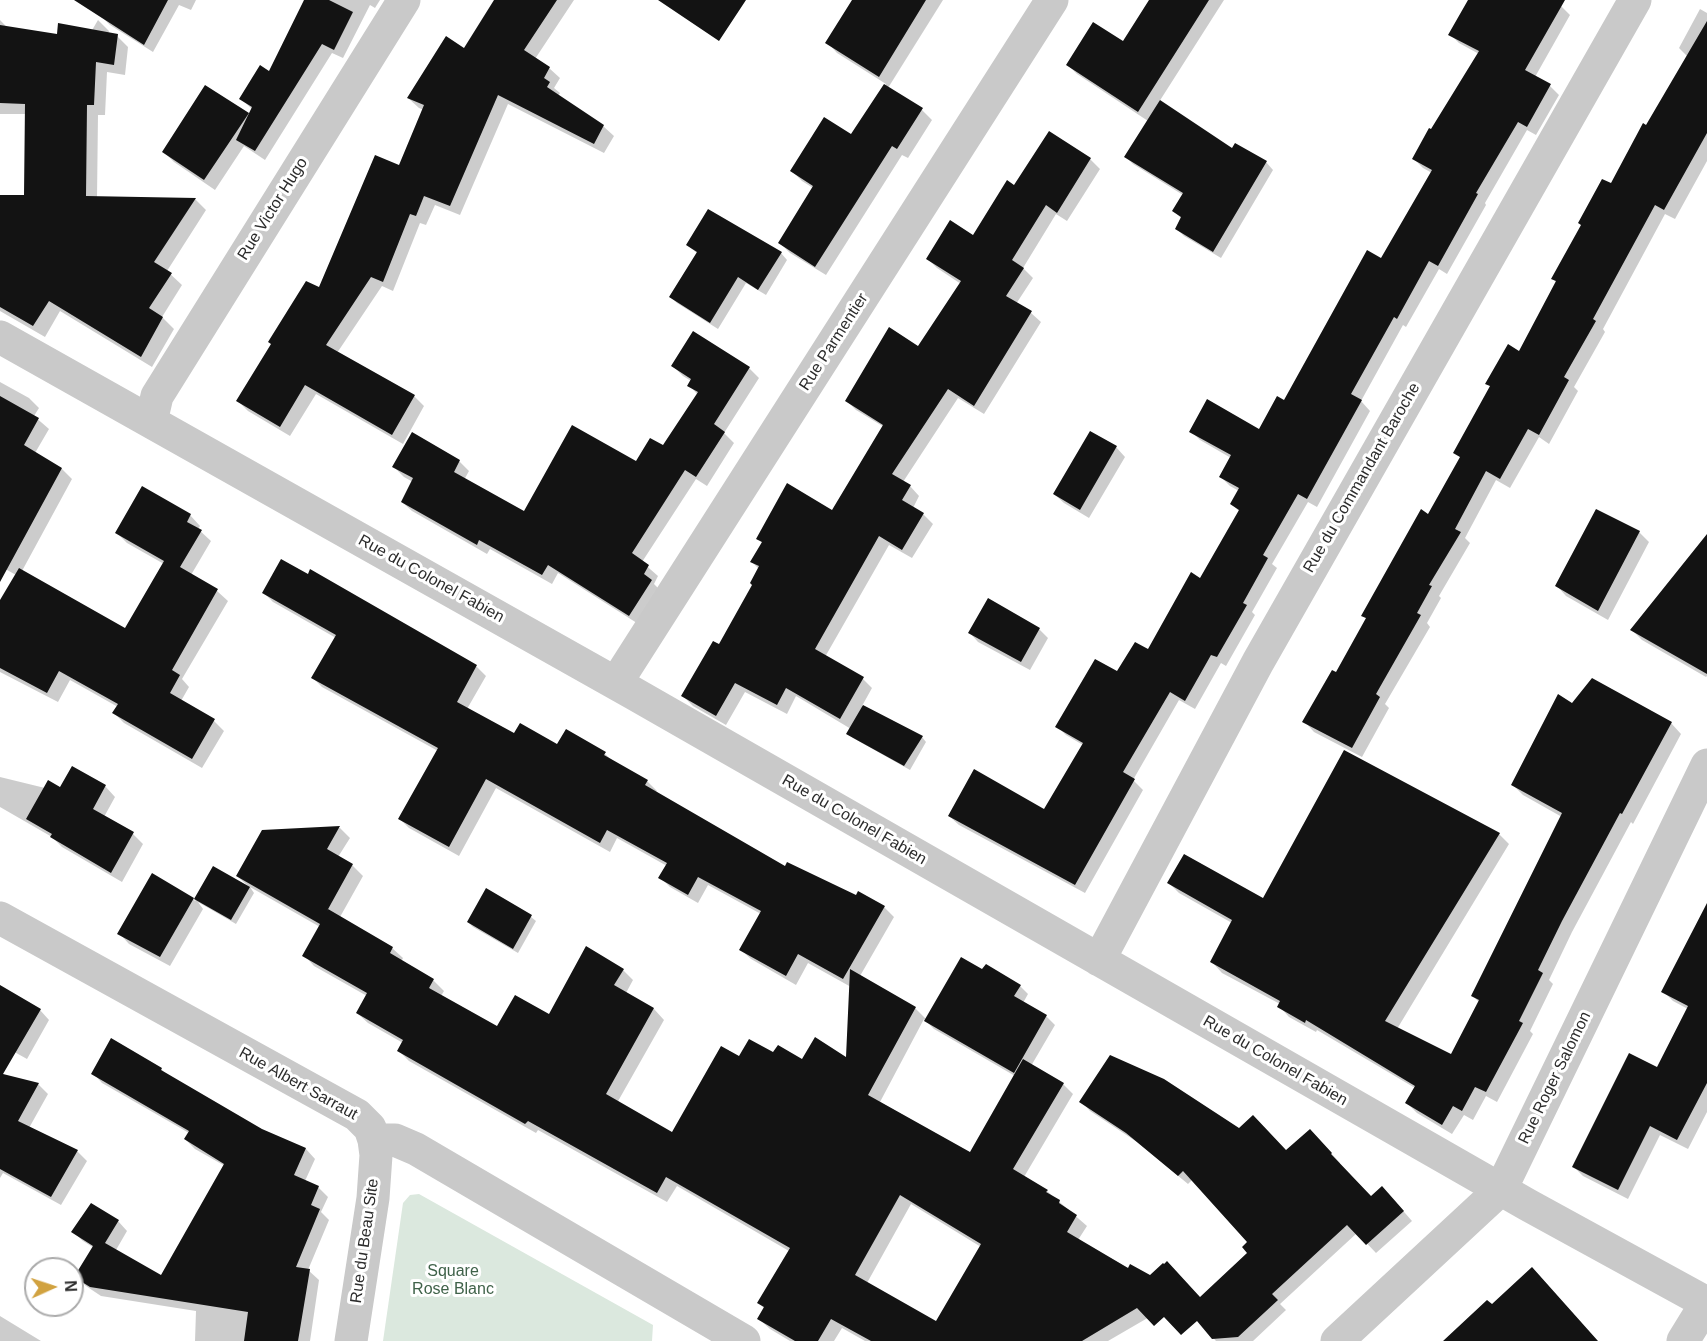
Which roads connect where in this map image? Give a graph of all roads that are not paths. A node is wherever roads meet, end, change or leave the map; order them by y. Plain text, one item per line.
1 (404, 0) edge
2 (1052, 0) edge
3 (1635, 0) edge
4 (0, 337) edge
5 (151, 422) junction
6 (616, 683) junction
7 (1707, 765) edge
8 (0, 918) edge
9 (1099, 960) junction
10 (374, 1140) junction
11 (1501, 1189) junction
12 (1707, 1303) edge
13 (727, 1337) edge
14 (351, 1341) edge
15 (1337, 1341) edge
16 (1683, 1341) edge

1 - 5 street, Rue Victor Hugo
2 - 6 street, Rue Parmentier
3 - 9 street, Rue du Commandant Baroche
4 - 5 street, Rue du Colonel Fabien
5 - 6 street, Rue du Colonel Fabien
6 - 9 street, Rue du Colonel Fabien
7 - 11 street, Rue Roger Salomon
8 - 10 street, Rue Albert Sarraut
9 - 11 street, Rue du Colonel Fabien
10 - 13 street
10 - 14 street, Rue du Beau Site
11 - 12 street, Rue du Colonel Fabien
11 - 15 street, Rue Roger Salomon
12 - 16 street

